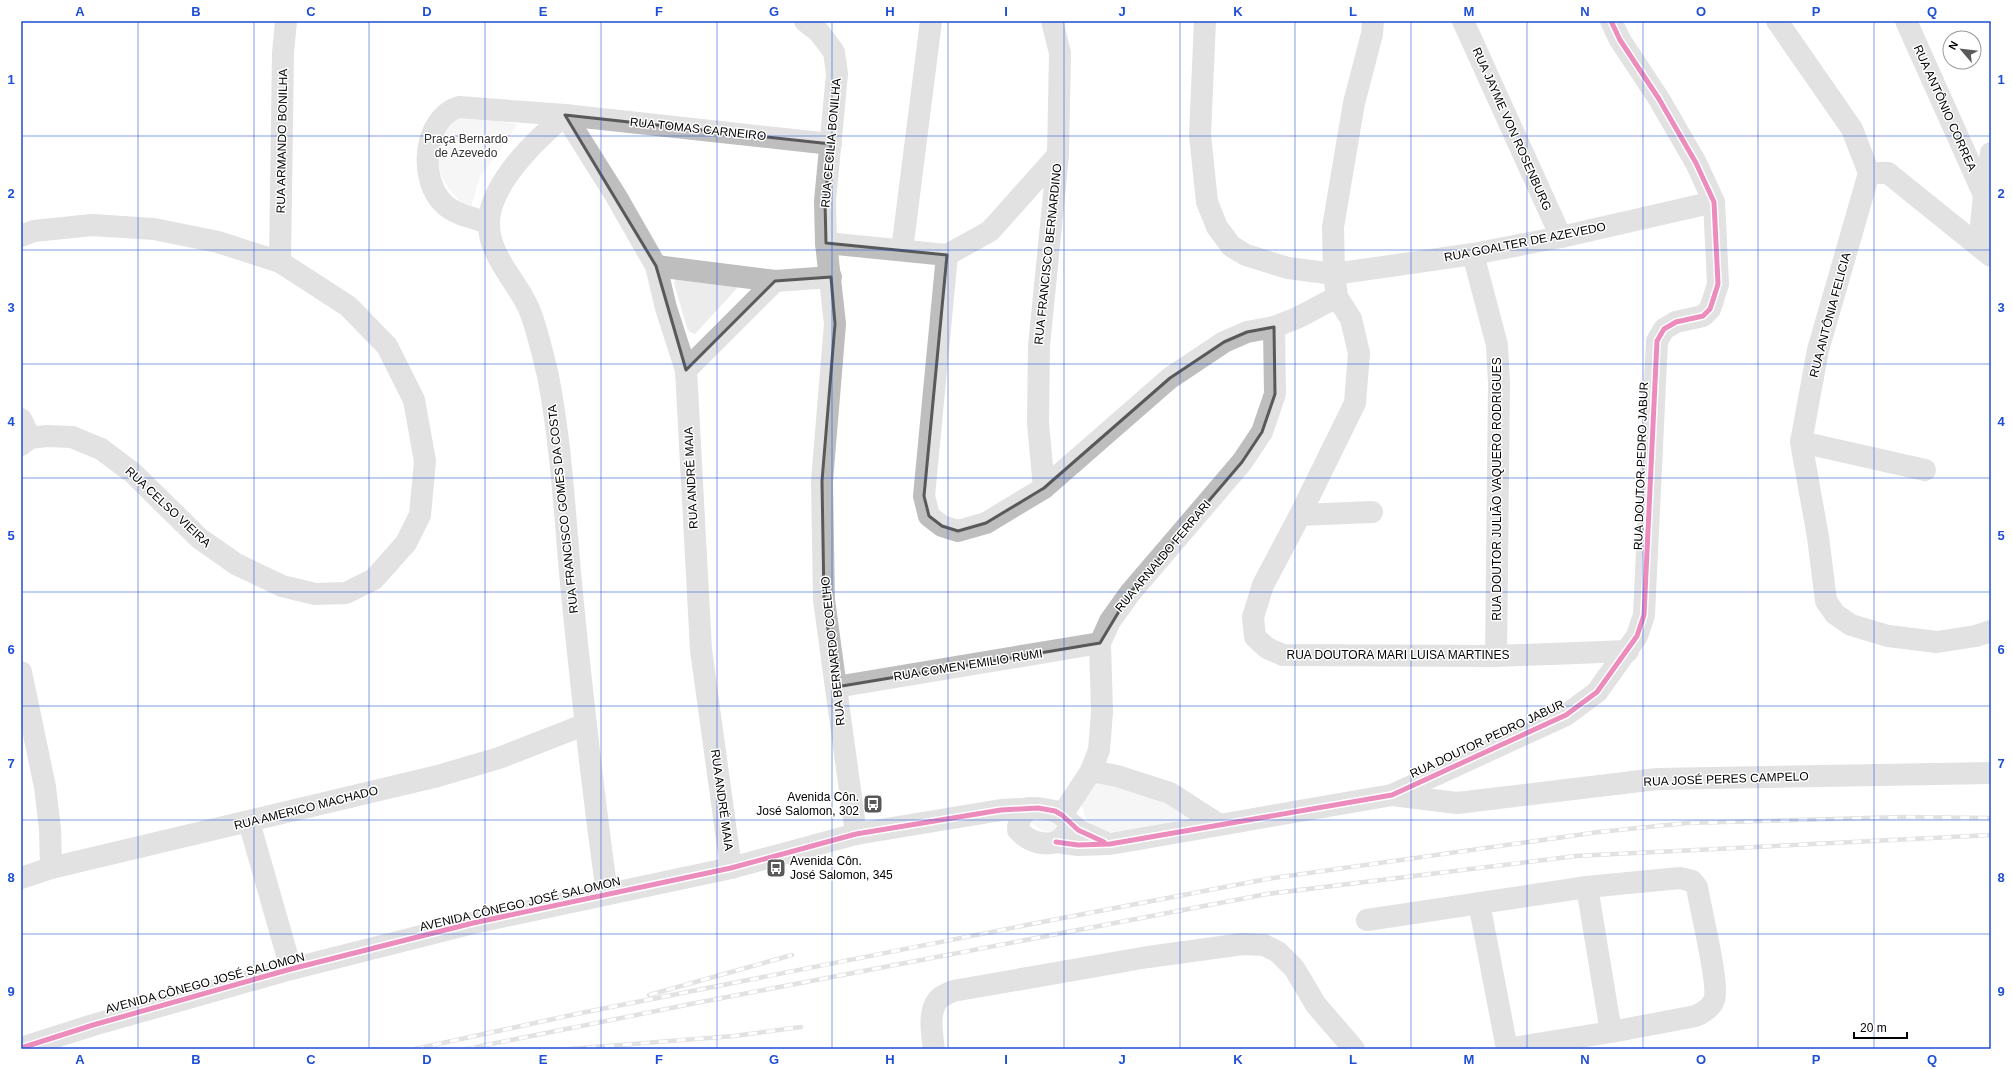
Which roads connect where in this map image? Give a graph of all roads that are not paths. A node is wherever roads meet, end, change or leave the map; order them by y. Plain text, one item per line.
1 (286, 21) edge
2 (805, 21) edge
3 (931, 21) edge
4 (1052, 21) edge
5 (1206, 21) edge
6 (1373, 21) edge
7 (1463, 21) edge
8 (1611, 21) edge
9 (1777, 21) edge
10 (1906, 21) edge
11 (565, 115) junction
12 (831, 144) junction
13 (1991, 153) edge
14 (1058, 155) junction
15 (1869, 173) junction
16 (1984, 195) junction
17 (1714, 202) junction
18 (489, 223) junction
19 (21, 236) edge
20 (1561, 238) junction
21 (826, 243) junction
22 (902, 250) junction
23 (1985, 251) edge
24 (1473, 254) junction
25 (947, 255) junction
26 (280, 262) junction
27 (656, 266) junction
28 (1334, 274) junction
29 (831, 276) junction
30 (775, 281) junction
31 (1337, 297) junction
32 (1274, 326) junction
33 (686, 370) junction
34 (21, 419) edge
35 (25, 441) edge
36 (1801, 442) junction
37 (1925, 470) dead end
38 (1044, 488) junction
39 (1372, 512) dead end
40 (1300, 516) junction
41 (1991, 631) edge
42 (1100, 644) junction
43 (1628, 651) junction
44 (1496, 656) junction
45 (21, 672) edge
46 (836, 687) junction
47 (586, 724) junction
48 (1091, 771) junction
49 (1991, 773) edge
50 (1392, 795) junction
51 (1029, 808) junction
52 (975, 816) junction
53 (1065, 818) junction
54 (249, 822) junction
55 (1218, 824) junction
56 (1018, 830) junction
57 (856, 834) junction
58 (1056, 842) junction
59 (1110, 844) junction
60 (51, 868) junction
61 (731, 868) junction
62 (21, 878) edge
63 (1587, 887) junction
64 (607, 893) junction
65 (1479, 903) junction
66 (1367, 920) dead end
67 (291, 969) junction
68 (1611, 1032) junction
69 (21, 1048) edge
70 (934, 1049) edge
71 (1354, 1049) edge
72 (1507, 1049) edge

1 - 26 street, RUA ARMANDO BONILHA
2 - 12 street, RUA CECILIA BONILHA
3 - 22 street
4 - 14 street, RUA FRANCISCO BERNARDINO
5 - 28 street, RUA GOALTER DE AZEVEDO
6 - 28 street, RUA DOUTORA MARI LUISA MARTINES
7 - 20 street, RUA JAYME VON ROSENBURG
8 - 17 street
9 - 15 street
10 - 16 street, RUA ANTÔNIO CORREA
11 - 12 street, RUA TOMAS CARNEIRO
11 - 18 street, RUA FRANCISCO GOMES DA COSTA
11 - 18 street
11 - 27 street, RUA ANDRÉ MAIA
12 - 21 street, RUA CECILIA BONILHA
13 - 16 street
14 - 25 street
14 - 38 street, RUA FRANCISCO BERNARDINO
15 - 23 street
15 - 36 street, RUA ANTÔNIA FELICIA
16 - 23 street
17 - 20 street, RUA GOALTER DE AZEVEDO
17 - 43 street, RUA DOUTOR PEDRO JABUR
18 - 47 street, RUA FRANCISCO GOMES DA COSTA
19 - 26 street, RUA CELSO VIEIRA
20 - 24 street, RUA GOALTER DE AZEVEDO
21 - 22 street
21 - 29 street, RUA CECILIA BONILHA
22 - 25 street
24 - 28 street, RUA GOALTER DE AZEVEDO
24 - 44 street, RUA DOUTOR JULIÃO VAQUERO RODRIGUES
25 - 38 street
26 - 35 street, RUA CELSO VIEIRA
27 - 30 street
27 - 33 street, RUA ANDRÉ MAIA
28 - 31 street, RUA DOUTORA MARI LUISA MARTINES
29 - 30 street
29 - 46 street, RUA BERNARDO COELHO
30 - 33 street
31 - 32 street
31 - 40 street, RUA DOUTORA MARI LUISA MARTINES
32 - 38 street
32 - 42 street, RUA ARNALDO FERRARI
33 - 61 street, RUA ANDRÉ MAIA
34 - 35 street
36 - 37 street
36 - 41 street, RUA ANTÔNIA FELICIA
39 - 40 street
40 - 44 street, RUA DOUTORA MARI LUISA MARTINES
42 - 46 street, RUA COMEN EMILIO RUMI
42 - 48 street, RUA ARNALDO FERRARI
43 - 44 street, RUA DOUTORA MARI LUISA MARTINES
43 - 50 street, RUA DOUTOR PEDRO JABUR
45 - 60 street
46 - 57 street, RUA BERNARDO COELHO
47 - 54 street, RUA AMERICO MACHADO
47 - 64 street, RUA FRANCISCO GOMES DA COSTA
48 - 53 street, RUA ARNALDO FERRARI
48 - 55 street
49 - 50 street, RUA JOSÉ PERES CAMPELO
50 - 55 street, RUA DOUTOR PEDRO JABUR
51 - 52 street, AVENIDA CÔNEGO JOSÉ SALOMON
51 - 53 street
51 - 56 street
52 - 56 street, AVENIDA CÔNEGO JOSÉ SALOMON
52 - 57 street, AVENIDA CÔNEGO JOSÉ SALOMON
53 - 58 street
53 - 59 street
54 - 60 street, RUA AMERICO MACHADO
54 - 67 street
55 - 59 street, RUA DOUTOR PEDRO JABUR
56 - 58 street
57 - 61 street, AVENIDA CÔNEGO JOSÉ SALOMON
58 - 59 street, RUA DOUTOR PEDRO JABUR
60 - 62 street, RUA AMERICO MACHADO
61 - 64 street, AVENIDA CÔNEGO JOSÉ SALOMON
63 - 65 street
63 - 68 street
63 - 68 street
64 - 67 street, AVENIDA CÔNEGO JOSÉ SALOMON
65 - 66 street
65 - 72 street
67 - 69 street, AVENIDA CÔNEGO JOSÉ SALOMON
68 - 72 street
70 - 71 street

